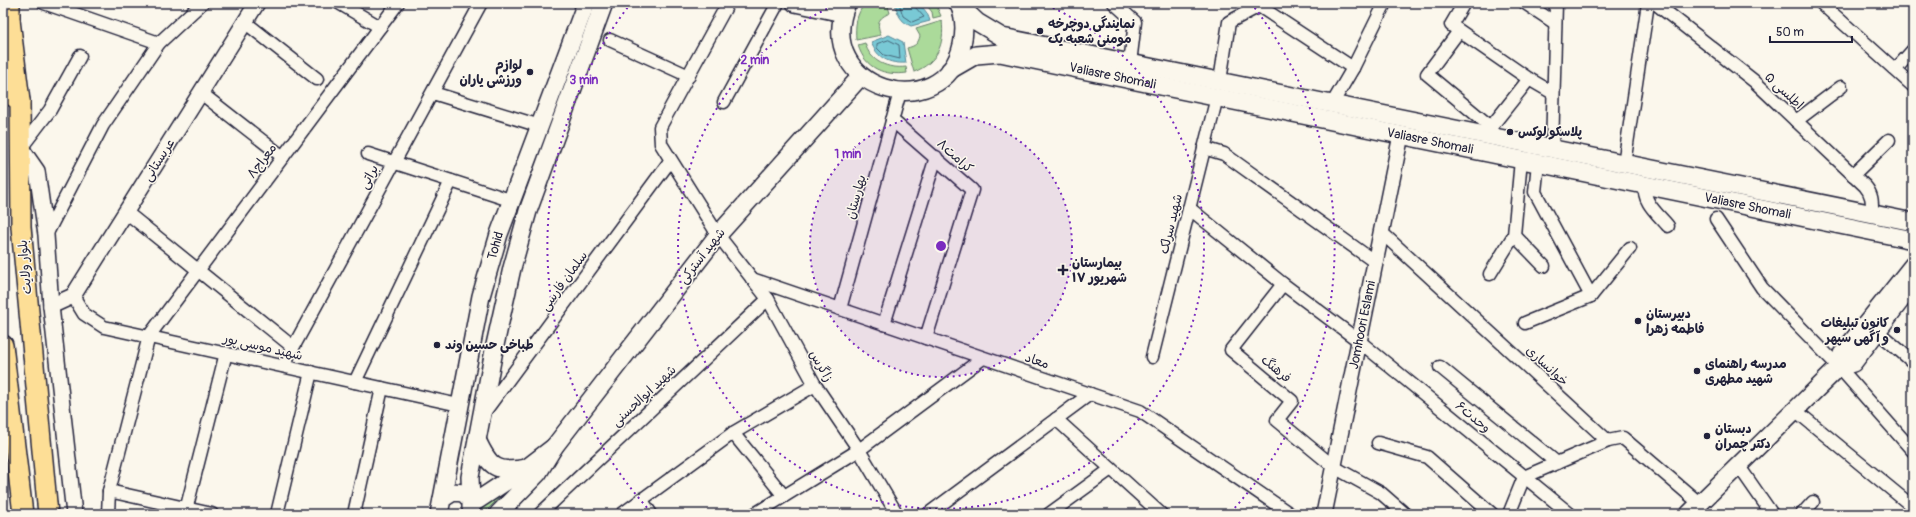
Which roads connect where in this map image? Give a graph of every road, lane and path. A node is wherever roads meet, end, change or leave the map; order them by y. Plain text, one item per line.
1 (44, 3) edge
2 (202, 3) edge
3 (257, 3) edge
4 (339, 3) edge
5 (398, 3) edge
6 (481, 3) edge
7 (586, 3) edge
8 (604, 3) edge
9 (728, 3) edge
10 (778, 3) edge
11 (795, 3) edge
12 (1114, 3) edge
13 (1385, 3) edge
14 (1464, 3) edge
15 (1525, 3) edge
16 (1556, 3) edge
17 (1648, 3) edge
18 (1821, 3) edge
19 (959, 4) edge
20 (1262, 5) edge
21 (1661, 5) edge
22 (845, 8) edge
23 (10, 12) edge
24 (246, 23) junction
25 (1555, 23) junction
26 (380, 27) junction
27 (1460, 31) junction
28 (3, 38) edge
29 (610, 40) dead end
30 (159, 43) junction
31 (1913, 50) edge
32 (80, 56) dead end
33 (1130, 63) junction
34 (1353, 68) junction
35 (1896, 69) junction
36 (950, 70) junction
37 (689, 76) junction
38 (861, 76) junction
39 (317, 80) dead end
40 (1529, 80) junction
41 (1913, 86) edge
42 (1841, 87) dead end
43 (1218, 89) junction
44 (3, 90) edge
45 (900, 92) junction
46 (201, 93) junction
47 (433, 93) junction
48 (1553, 93) junction
49 (20, 101) junction
50 (724, 102) dead end
51 (1332, 104) junction
52 (892, 120) junction
53 (1796, 121) junction
54 (540, 126) junction
55 (1485, 130) junction
56 (1401, 135) junction
57 (1889, 140) dead end
58 (21, 148) junction
59 (1204, 148) junction
60 (1552, 149) junction
61 (368, 154) dead end
62 (283, 157) junction
63 (936, 157) junction
64 (1521, 160) junction
65 (670, 161) junction
66 (393, 162) junction
67 (1538, 163) junction
68 (1624, 164) junction
69 (1854, 175) junction
70 (451, 181) junction
71 (1645, 185) junction
72 (513, 201) junction
73 (1189, 208) junction
74 (126, 212) junction
75 (1872, 214) junction
76 (1716, 219) dead end
77 (1913, 222) edge
78 (1668, 226) dead end
79 (1381, 232) junction
80 (46, 234) junction
81 (718, 234) junction
82 (1514, 235) junction
83 (1913, 240) edge
84 (1630, 248) dead end
85 (493, 254) junction
86 (516, 256) junction
87 (1375, 262) junction
88 (1913, 265) edge
89 (1544, 266) dead end
90 (198, 271) junction
91 (1490, 274) dead end
92 (752, 279) junction
93 (1283, 284) junction
94 (1913, 285) edge
95 (73, 296) junction
96 (1591, 296) junction
97 (768, 299) junction
98 (51, 306) junction
99 (840, 309) junction
100 (884, 324) junction
101 (1525, 324) dead end
102 (1877, 331) junction
103 (149, 336) junction
104 (926, 338) junction
105 (1359, 340) junction
106 (3, 345) edge
107 (293, 347) junction
108 (226, 353) junction
109 (1152, 357) dead end
110 (983, 358) junction
111 (1913, 362) edge
112 (283, 366) junction
113 (1440, 367) dead end
114 (1838, 367) junction
115 (312, 372) junction
116 (355, 382) junction
117 (814, 386) junction
118 (382, 388) junction
119 (1090, 394) junction
120 (459, 405) junction
121 (1795, 410) junction
122 (481, 417) junction
123 (1056, 419) junction
124 (733, 433) junction
125 (477, 440) junction
126 (1608, 441) junction
127 (1378, 443) dead end
128 (554, 447) junction
129 (859, 450) junction
130 (1913, 451) edge
131 (1557, 463) junction
132 (1738, 465) junction
133 (528, 467) junction
134 (1334, 467) junction
135 (1110, 468) junction
136 (1524, 477) junction
137 (109, 492) junction
138 (784, 496) junction
139 (641, 499) junction
140 (1813, 502) dead end
141 (471, 506) edge
142 (441, 507) edge
143 (1913, 507) edge
144 (1694, 509) edge
145 (186, 511) edge
146 (1157, 513) edge
147 (23, 514) edge
148 (48, 514) edge
149 (74, 514) edge
150 (108, 514) edge
151 (212, 514) edge
152 (277, 514) edge
153 (354, 514) edge
154 (498, 514) edge
155 (540, 514) edge
156 (622, 514) edge
157 (652, 514) edge
158 (755, 514) edge
159 (897, 514) edge
160 (928, 514) edge
161 (1049, 514) edge
162 (1290, 514) edge
163 (1324, 514) edge
164 (1405, 514) edge
165 (1492, 514) edge
166 (1509, 514) edge
167 (1570, 514) edge
168 (1772, 514) edge
169 (1802, 514) edge

1 - 30 street
2 - 30 street
3 - 24 street, عربستانی
4 - 26 street
5 - 26 street, معراج۸
6 - 47 street, براتی
7 - 54 main road, Tohid
8 - 86 main road, Tohid
9 - 37 street, زاگرس
10 - 50 street
11 - 22 main road
12 - 33 street
13 - 34 street
14 - 27 street
15 - 25 street
16 - 25 street
17 - 68 street
18 - 35 street
19 - 33 main road, Valiasre Shomali
19 - 36 main road
20 - 34 street
20 - 43 street, شهید سرلک
21 - 53 street, اطلسی ۵
22 - 38 main road
23 - 28 main road
23 - 49 main road, بلوار ولایت
24 - 39 street
24 - 46 street, عربستانی
25 - 48 street
26 - 62 street, معراج۸
27 - 40 street
27 - 55 street
29 - 37 street
30 - 80 street
31 - 35 street
32 - 58 street
33 - 43 main road, Valiasre Shomali
34 - 51 street
35 - 41 street
36 - 43 main road, Valiasre Shomali
36 - 45 main road
37 - 65 street, زاگرس
38 - 45 main road
38 - 81 main road, شهید آسترکی
40 - 48 street
40 - 55 street
42 - 53 street
43 - 51 main road, Valiasre Shomali
43 - 56 main road, Valiasre Shomali
43 - 59 street, شهید سرلک
44 - 49 main road
45 - 52 street, بهارستان
46 - 62 street
46 - 74 street, عربستانی
47 - 54 street
47 - 66 street, براتی
48 - 60 street
49 - 58 main road, بلوار ولایت
51 - 55 main road, Valiasre Shomali
52 - 63 street, کرامت۸
52 - 99 street, بهارستان
53 - 69 street, اطلسی ۵
54 - 72 main road, Tohid
55 - 60 main road, Valiasre Shomali
56 - 64 main road, Valiasre Shomali
56 - 79 street, Jomhoori Eslami
57 - 69 street
58 - 80 street
58 - 148 main road, بلوار ولایت
59 - 73 street, شهید سرلک
59 - 87 street
60 - 68 main road, Valiasre Shomali
61 - 66 street
62 - 90 street, معراج۸
63 - 100 street
63 - 104 street, کرامت۸
64 - 67 main road, Valiasre Shomali
64 - 82 street
65 - 81 street, زاگرس
65 - 122 street, سلمان فارسی
66 - 70 street
66 - 107 street, براتی
67 - 71 main road, Valiasre Shomali
67 - 96 street
68 - 75 main road, Valiasre Shomali
69 - 75 street, اطلسی ۵
70 - 72 street
70 - 116 street
71 - 78 street
71 - 83 main road, Valiasre Shomali
72 - 85 main road, Tohid
73 - 93 street, وحدت۶
73 - 109 street, شهید سرلک
74 - 90 street
74 - 95 street, عربستانی
75 - 77 main road, Valiasre Shomali
76 - 114 street
79 - 87 street, Jomhoori Eslami
79 - 126 street, خوانساری
80 - 98 street
81 - 92 street, زاگرس
81 - 128 main road, شهید آسترکی
82 - 89 street
82 - 91 street
84 - 96 street
85 - 86 main road
85 - 120 main road, Tohid
86 - 122 main road, Tohid
87 - 105 street, Jomhoori Eslami
88 - 114 main road
90 - 103 street, معراج۸
90 - 107 street
92 - 97 street, زاگرس
92 - 99 street, معاد
93 - 105 street, وحدت۶
93 - 134 street, فرهنگ
94 - 102 main road
95 - 98 street
95 - 103 street, شهید موسی پور
96 - 101 street
97 - 117 street, زاگرس
97 - 155 street, شهید ابوالحسنی
98 - 149 street
99 - 100 street, معاد
100 - 104 street, معاد
102 - 111 street
102 - 114 main road
103 - 108 street, شهید موسی پور
103 - 137 street
104 - 110 street, معاد
105 - 134 street, Jomhoori Eslami
105 - 136 street, وحدت۶
106 - 147 main road
107 - 112 street, براتی
108 - 112 street, شهید موسی پور
108 - 145 street
110 - 119 street, معاد
110 - 129 street
112 - 115 street, شهید موسی پور
113 - 131 street
114 - 121 main road
114 - 130 street
115 - 116 street, شهید موسی پور
115 - 152 street
116 - 118 street, شهید موسی پور
117 - 124 street
117 - 129 street, زاگرس
118 - 120 street, شهید موسی پور
118 - 153 street
119 - 123 street
119 - 162 street, معاد
120 - 142 main road, Tohid
121 - 132 main road
121 - 143 street
122 - 125 main road, Tohid
123 - 135 street
123 - 160 street
124 - 138 street
124 - 139 street
125 - 133 main road
125 - 141 main road, Tohid
126 - 131 street
126 - 144 street
127 - 165 street
128 - 133 main road
128 - 154 main road
129 - 138 street
129 - 159 street, زاگرس
131 - 136 street
132 - 144 main road
132 - 168 street
133 - 141 main road
134 - 163 street, Jomhoori Eslami
134 - 164 street
135 - 146 street
135 - 161 street
136 - 166 street
136 - 167 street, وحدت۶
137 - 145 street
137 - 150 street
138 - 158 street
139 - 156 street
139 - 157 street
140 - 169 street
141 - 142 main road
145 - 151 street

